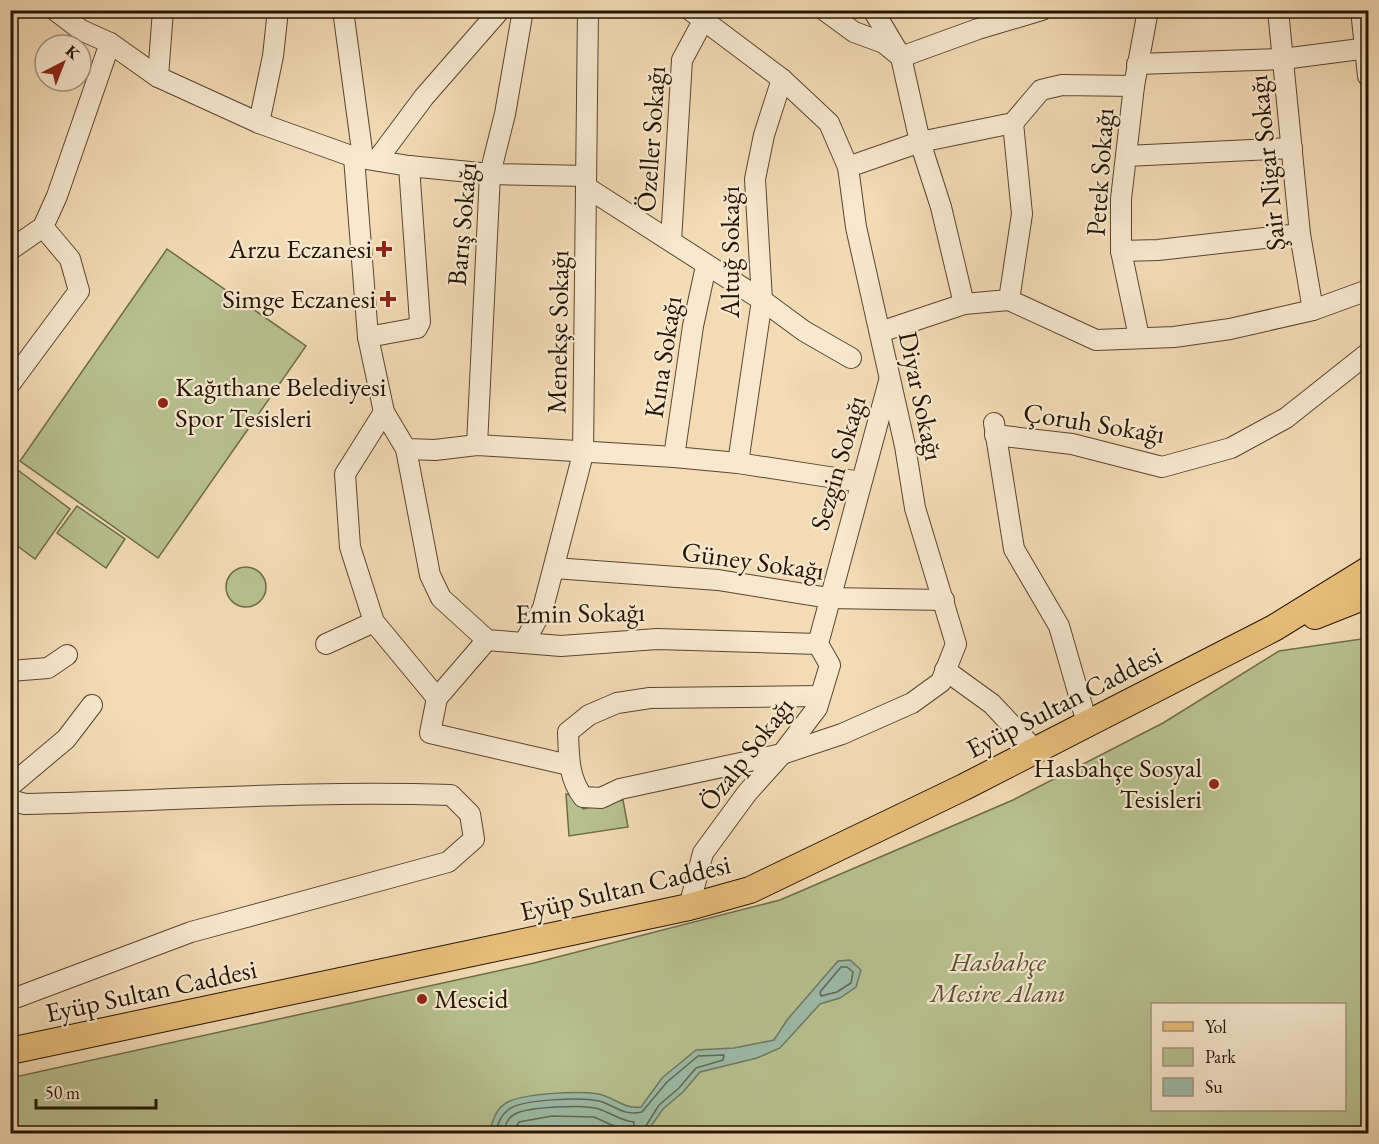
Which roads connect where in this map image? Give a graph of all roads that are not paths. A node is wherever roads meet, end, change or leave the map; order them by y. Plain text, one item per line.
1 (55, 10) edge
2 (163, 10) edge
3 (278, 10) edge
4 (343, 10) edge
5 (500, 10) edge
6 (523, 10) edge
7 (588, 10) edge
8 (824, 10) edge
9 (873, 10) edge
10 (1042, 10) edge
11 (1148, 10) edge
12 (1278, 10) edge
13 (1361, 10) edge
14 (700, 13) edge
15 (110, 44) junction
16 (1367, 48) edge
17 (901, 57) junction
18 (1283, 59) junction
19 (1137, 64) junction
20 (1368, 76) edge
21 (158, 77) junction
22 (782, 79) junction
23 (1134, 86) junction
24 (260, 123) junction
25 (1013, 123) junction
26 (920, 142) junction
27 (1292, 148) junction
28 (1126, 156) junction
29 (365, 158) junction
30 (409, 166) junction
31 (848, 167) junction
32 (490, 174) junction
33 (586, 182) junction
34 (43, 227) junction
35 (1300, 234) junction
36 (670, 241) junction
37 (10, 250) edge
38 (1121, 251) junction
39 (706, 266) junction
40 (1368, 290) edge
41 (762, 300) junction
42 (1009, 300) junction
43 (964, 304) junction
44 (1313, 310) junction
45 (880, 332) junction
46 (368, 337) junction
47 (1139, 337) junction
48 (1368, 353) edge
49 (851, 358) dead end
50 (890, 378) junction
51 (10, 384) edge
52 (384, 412) junction
53 (477, 445) junction
54 (406, 449) junction
55 (583, 454) junction
56 (674, 458) junction
57 (738, 463) junction
58 (861, 482) junction
59 (554, 568) junction
60 (1368, 570) edge
61 (1368, 595) edge
62 (828, 598) junction
63 (944, 600) junction
64 (374, 622) junction
65 (1274, 628) junction
66 (488, 640) junction
67 (524, 643) junction
68 (327, 644) dead end
69 (818, 644) junction
70 (67, 655) dead end
71 (945, 670) junction
72 (10, 671) edge
73 (820, 696) junction
74 (436, 698) junction
75 (92, 705) dead end
76 (1087, 723) junction
77 (1035, 750) junction
78 (782, 754) junction
79 (569, 765) junction
80 (10, 786) edge
81 (10, 800) edge
82 (689, 907) junction
83 (10, 1000) edge
84 (10, 1051) edge

1 - 15 street
2 - 21 street
3 - 24 street
4 - 29 street, Emin Sokağı
5 - 29 street
6 - 32 street, Barış Sokağı
7 - 33 street, Menekşe Sokağı
8 - 17 street
9 - 17 street
10 - 17 street
11 - 19 street, Petek Sokağı
12 - 18 street, Şair Nigar Sokağı
13 - 16 street
14 - 22 street, Diyar Sokağı
14 - 36 street, Özeller Sokağı
15 - 21 street
15 - 34 street
16 - 18 street
16 - 20 street
17 - 26 street
18 - 19 street
18 - 27 street, Şair Nigar Sokağı
19 - 23 street, Petek Sokağı
21 - 24 street
22 - 31 street, Diyar Sokağı
22 - 41 street, Altuğ Sokağı
23 - 25 street
23 - 28 street, Petek Sokağı
24 - 29 street
25 - 26 street
25 - 42 street
26 - 31 street
26 - 43 street
27 - 28 street
27 - 35 street, Şair Nigar Sokağı
28 - 38 street, Petek Sokağı
29 - 30 street
29 - 46 street, Emin Sokağı
30 - 32 street
30 - 46 street
31 - 45 street, Diyar Sokağı
32 - 33 street
32 - 53 street, Barış Sokağı
33 - 36 street
33 - 55 street, Menekşe Sokağı
34 - 37 street
34 - 51 street
35 - 38 street
35 - 44 street, Şair Nigar Sokağı
36 - 39 street
38 - 47 street, Petek Sokağı
39 - 41 street
39 - 56 street, Kına Sokağı
40 - 44 street
41 - 49 street
41 - 57 street, Altuğ Sokağı
42 - 43 street
42 - 47 street
43 - 45 street
44 - 47 street
45 - 50 street, Diyar Sokağı
46 - 52 street, Emin Sokağı
48 - 76 street, Çoruh Sokağı
50 - 58 street, Sezgin Sokağı
50 - 63 street, Diyar Sokağı
52 - 54 street, Emin Sokağı
52 - 64 street
53 - 54 street
53 - 55 street
54 - 66 street, Emin Sokağı
55 - 56 street
55 - 59 street, Menekşe Sokağı
56 - 57 street
57 - 58 street
58 - 62 street, Sezgin Sokağı
59 - 62 street, Güney Sokağı
59 - 67 street, Menekşe Sokağı
60 - 65 main road, Eyüp Sultan Caddesi
61 - 65 main road, Eyüp Sultan Caddesi
62 - 63 street, Güney Sokağı
62 - 69 street
63 - 71 street, Diyar Sokağı
64 - 68 street
64 - 74 street
65 - 76 main road, Eyüp Sultan Caddesi
66 - 67 street, Emin Sokağı
66 - 74 street
67 - 69 street, Emin Sokağı
69 - 73 street, Özalp Sokağı
70 - 72 street
71 - 77 street
71 - 78 street, Diyar Sokağı
73 - 78 street, Özalp Sokağı
73 - 79 street
74 - 79 street
75 - 80 street
76 - 77 main road, Eyüp Sultan Caddesi
77 - 82 main road, Eyüp Sultan Caddesi
78 - 79 street, Diyar Sokağı
78 - 82 street, Özalp Sokağı
81 - 83 street
82 - 84 main road, Eyüp Sultan Caddesi

